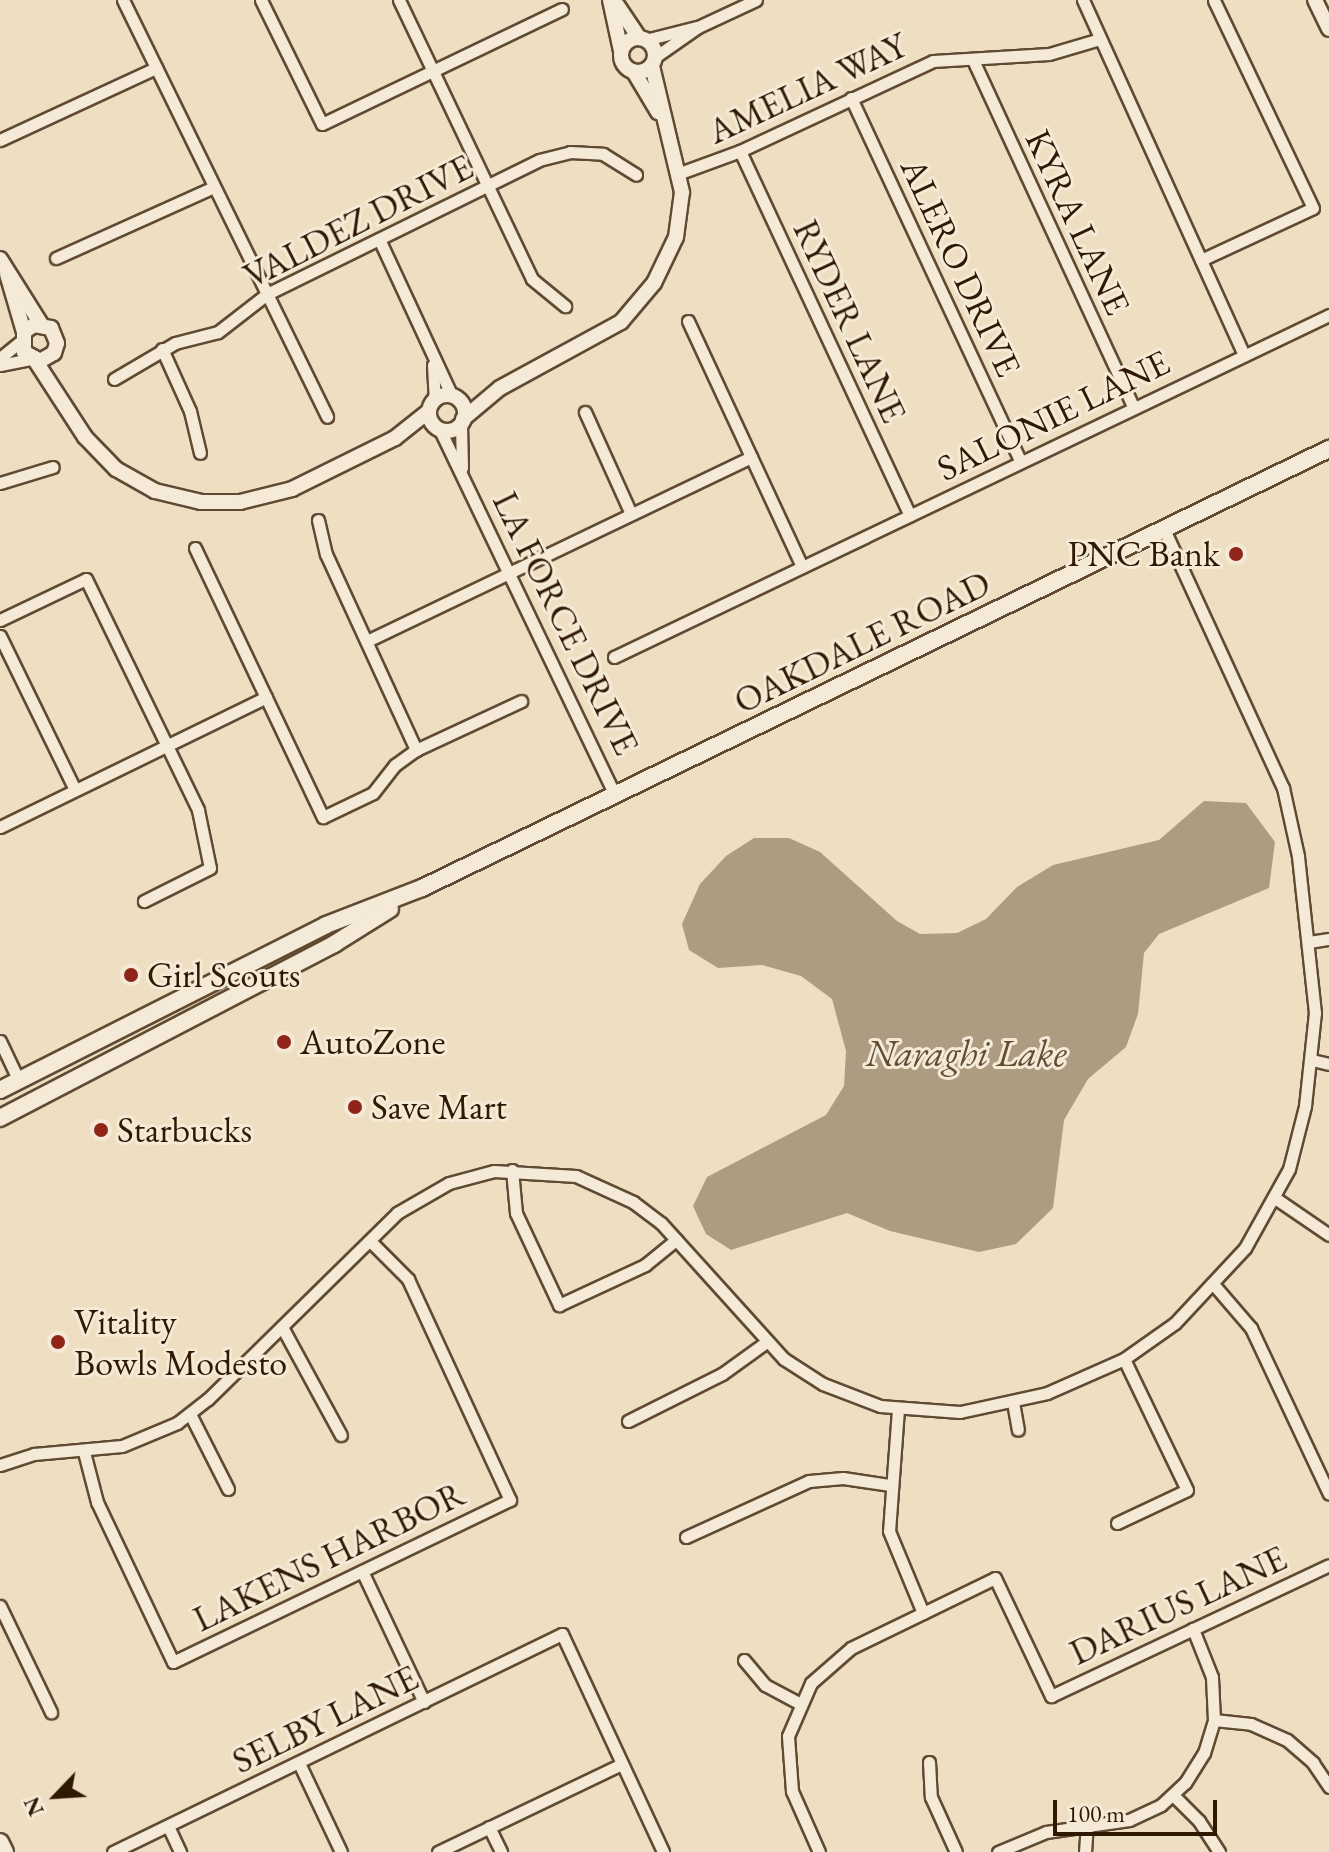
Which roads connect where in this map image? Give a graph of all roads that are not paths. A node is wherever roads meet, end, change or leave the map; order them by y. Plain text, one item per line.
1 (123, 0) edge
2 (261, 0) edge
3 (399, 0) edge
4 (611, 0) edge
5 (756, 0) edge
6 (1083, 0) edge
7 (1214, 0) edge
8 (1315, 0) edge
9 (562, 9) dead end
10 (698, 27) junction
11 (1329, 29) edge
12 (642, 39) junction
13 (1100, 39) junction
14 (621, 51) junction
15 (973, 60) junction
16 (654, 61) junction
17 (156, 68) junction
18 (432, 69) junction
19 (634, 72) junction
20 (851, 98) junction
21 (666, 121) junction
22 (0, 140) edge
23 (740, 151) junction
24 (680, 173) junction
25 (636, 175) dead end
26 (488, 185) junction
27 (214, 187) junction
28 (379, 239) junction
29 (56, 258) dead end
30 (0, 259) edge
31 (1201, 260) junction
32 (7, 274) junction
33 (267, 294) junction
34 (565, 306) dead end
35 (1329, 315) edge
36 (688, 321) dead end
37 (41, 324) junction
38 (23, 337) junction
39 (162, 349) junction
40 (54, 353) junction
41 (1244, 355) junction
42 (432, 356) junction
43 (0, 358) edge
44 (33, 360) junction
45 (0, 365) edge
46 (114, 379) dead end
47 (500, 388) junction
48 (454, 397) junction
49 (63, 398) junction
50 (432, 406) junction
51 (1133, 407) junction
52 (585, 412) dead end
53 (327, 417) dead end
54 (462, 422) junction
55 (438, 429) junction
56 (395, 438) junction
57 (1329, 449) edge
58 (200, 453) dead end
59 (751, 457) junction
60 (1020, 460) junction
61 (53, 467) dead end
62 (463, 477) junction
63 (0, 483) edge
64 (631, 514) junction
65 (910, 515) junction
66 (318, 520) dead end
67 (1165, 531) junction
68 (195, 548) dead end
69 (802, 567) junction
70 (509, 573) junction
71 (0, 620) edge
72 (0, 636) edge
73 (367, 641) junction
74 (614, 657) dead end
75 (266, 697) junction
76 (521, 701) dead end
77 (166, 745) junction
78 (416, 750) junction
79 (75, 790) junction
80 (615, 796) junction
81 (0, 827) edge
82 (422, 888) junction
83 (144, 901) dead end
84 (326, 925) junction
85 (1329, 939) edge
86 (1309, 942) junction
87 (226, 1001) junction
88 (0, 1041) edge
89 (1312, 1060) junction
90 (1329, 1064) edge
91 (19, 1081) junction
92 (0, 1090) edge
93 (0, 1118) edge
94 (512, 1170) junction
95 (1275, 1198) junction
96 (1329, 1235) edge
97 (676, 1240) junction
98 (370, 1241) junction
99 (1214, 1285) junction
100 (282, 1327) junction
101 (765, 1343) junction
102 (1124, 1359) junction
103 (1013, 1402) junction
104 (898, 1409) junction
105 (190, 1414) junction
106 (628, 1421) dead end
107 (1018, 1430) dead end
108 (341, 1435) dead end
109 (84, 1452) junction
110 (0, 1465) edge
111 (890, 1485) junction
112 (228, 1489) dead end
113 (1329, 1494) edge
114 (1117, 1523) dead end
115 (686, 1537) dead end
116 (1329, 1565) edge
117 (362, 1571) junction
118 (0, 1606) edge
119 (923, 1613) junction
120 (1193, 1629) junction
121 (744, 1660) dead end
122 (424, 1702) junction
123 (799, 1703) junction
124 (51, 1712) dead end
125 (1214, 1720) junction
126 (929, 1762) dead end
127 (299, 1763) junction
128 (622, 1764) junction
129 (1329, 1787) edge
130 (1173, 1795) junction
131 (1087, 1825) junction
132 (168, 1826) junction
133 (489, 1827) junction
134 (0, 1842) edge
135 (5, 1852) edge
136 (113, 1852) edge
137 (180, 1852) edge
138 (341, 1852) edge
139 (438, 1852) edge
140 (501, 1852) edge
141 (663, 1852) edge
142 (819, 1852) edge
143 (956, 1852) edge
144 (998, 1852) edge
145 (1085, 1852) edge
146 (1219, 1852) edge

1 - 17 street
2 - 18 street
3 - 18 street
4 - 12 street
4 - 14 street
5 - 10 street
6 - 13 street
7 - 31 street
8 - 11 street
9 - 18 street
10 - 12 street
10 - 16 street
12 - 14 street
12 - 16 street
13 - 15 street, AMELIA WAY
13 - 31 street
14 - 19 street
15 - 20 street, AMELIA WAY
15 - 51 street, KYRA LANE
16 - 19 street
16 - 21 street
17 - 22 street
17 - 27 street
18 - 26 street
19 - 21 street
20 - 23 street, AMELIA WAY
20 - 60 street, ALERO DRIVE
21 - 24 street
23 - 24 street, AMELIA WAY
23 - 65 street, RYDER LANE
24 - 47 street
25 - 26 street, VALDEZ DRIVE
26 - 28 street, VALDEZ DRIVE
26 - 34 street
27 - 29 street
27 - 33 street
28 - 33 street, VALDEZ DRIVE
28 - 42 street, LA FORCE DRIVE
30 - 32 street
31 - 41 street
32 - 37 street
32 - 38 street
33 - 39 street, VALDEZ DRIVE
33 - 53 street
35 - 41 street, SALONIE LANE
36 - 59 street
37 - 38 street
37 - 40 street
38 - 43 street
38 - 44 street
39 - 46 street, VALDEZ DRIVE
39 - 58 street
40 - 44 street
40 - 49 street
41 - 51 street, SALONIE LANE
42 - 48 street, LA FORCE DRIVE
42 - 50 street, LA FORCE DRIVE
44 - 45 street
44 - 49 street
47 - 48 street
47 - 54 street
48 - 50 street
48 - 54 street, LA FORCE DRIVE
49 - 56 street
50 - 55 street, LA FORCE DRIVE
50 - 56 street
51 - 60 street, SALONIE LANE
52 - 64 street
54 - 55 street
54 - 62 street, LA FORCE DRIVE
55 - 56 street
55 - 62 street, LA FORCE DRIVE
57 - 67 main road, OAKDALE ROAD
59 - 64 street
59 - 69 street
60 - 65 street, SALONIE LANE
61 - 63 street
62 - 70 street, LA FORCE DRIVE
64 - 70 street
65 - 69 street, SALONIE LANE
66 - 73 street
67 - 80 main road, OAKDALE ROAD
67 - 86 street
68 - 75 street
69 - 74 street, SALONIE LANE
70 - 73 street
70 - 80 street, LA FORCE DRIVE
71 - 77 street
72 - 79 street
73 - 78 street
75 - 77 street
75 - 78 street
76 - 78 street
77 - 79 street
77 - 83 street
79 - 81 street
80 - 82 main road, OAKDALE ROAD
82 - 84 main road, OAKDALE ROAD
82 - 87 main road, OAKDALE ROAD
84 - 87 main road
84 - 91 main road, OAKDALE ROAD
85 - 86 street
86 - 89 street
87 - 93 main road, OAKDALE ROAD
88 - 91 street
89 - 90 street
89 - 95 street
91 - 92 main road, OAKDALE ROAD
94 - 97 street
94 - 97 street
94 - 98 street
95 - 96 street
95 - 99 street
97 - 101 street
98 - 100 street
98 - 117 street, LAKENS HARBOR
99 - 102 street
99 - 113 street
100 - 105 street
100 - 108 street
101 - 104 street
101 - 106 street
102 - 103 street
102 - 114 street
103 - 104 street
103 - 107 street
104 - 111 street
105 - 109 street
105 - 112 street
109 - 110 street
109 - 117 street, LAKENS HARBOR
111 - 115 street
111 - 119 street
116 - 120 street, DARIUS LANE
117 - 122 street
118 - 124 street
119 - 120 street, DARIUS LANE
119 - 123 street
120 - 125 street
121 - 123 street
122 - 127 street, SELBY LANE
122 - 128 street, SELBY LANE
123 - 142 street
125 - 129 street
125 - 130 street
126 - 143 street
127 - 132 street, SELBY LANE
127 - 138 street
128 - 133 street
128 - 141 street
130 - 131 street
130 - 146 street
131 - 144 street
131 - 145 street
132 - 136 street, SELBY LANE
132 - 137 street
133 - 139 street
133 - 140 street
134 - 135 main road

